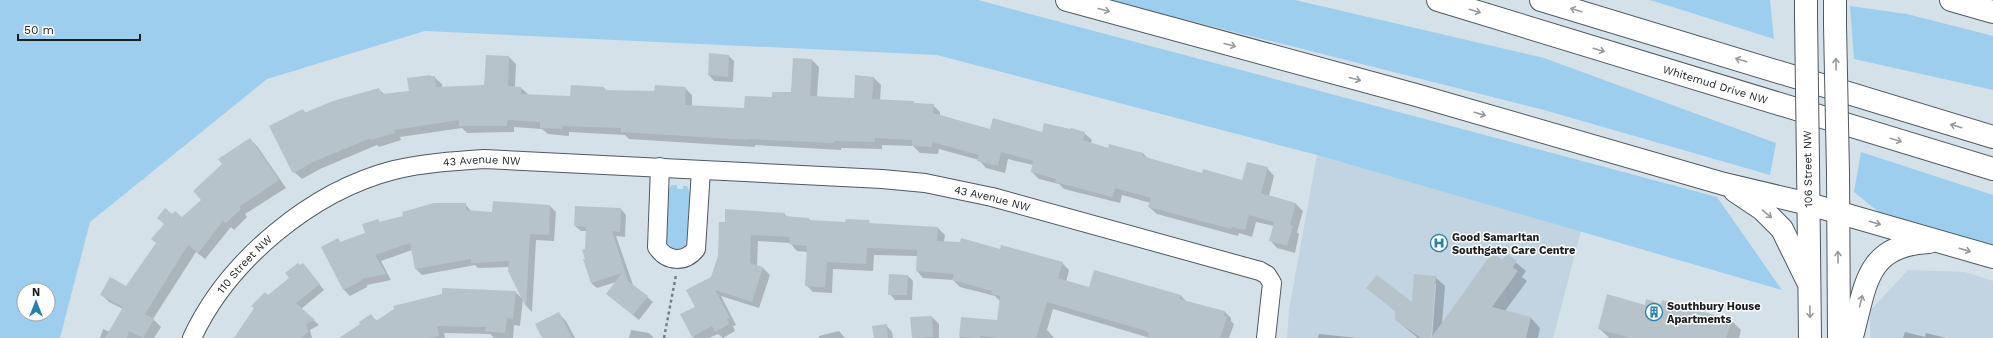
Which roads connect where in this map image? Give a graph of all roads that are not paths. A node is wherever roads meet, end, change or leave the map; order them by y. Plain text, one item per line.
1 (1067, 0) edge
2 (1438, 0) edge
3 (1541, 0) edge
4 (1835, 0) edge
5 (1951, 0) edge
6 (1979, 0) edge
7 (1807, 5) edge
8 (1993, 7) edge
9 (1993, 12) edge
10 (1993, 137) edge
11 (660, 167) junction
12 (1993, 169) edge
13 (701, 170) junction
14 (1724, 184) junction
15 (1809, 204) junction
16 (313, 205) joint
17 (1838, 213) junction
18 (1938, 242) junction
19 (1993, 257) edge
20 (1810, 285) junction
21 (192, 338) edge
22 (1266, 338) edge
23 (1810, 338) edge
24 (1839, 338) edge
25 (1850, 338) edge

1 -> 14 main road
2 -> 12 main road, Whitemud Drive NW
10 -> 3 main road
17 -> 4 main road, bridge
5 - 9 main road
6 - 8 main road
7 - 15 main road, 106 Street NW, bridge
11 - 13 street, 43 Avenue NW
11 - 13 street
11 - 16 street, 43 Avenue NW
13 - 22 street, 43 Avenue NW
14 - 15 main road
14 -> 20 main road
15 - 17 main road
15 - 20 main road, 106 Street NW
16 - 21 street, 110 Street NW
17 -> 18 main road
24 -> 17 main road
18 -> 19 main road
25 -> 18 main road
20 -> 23 main road, 106 Street NW

